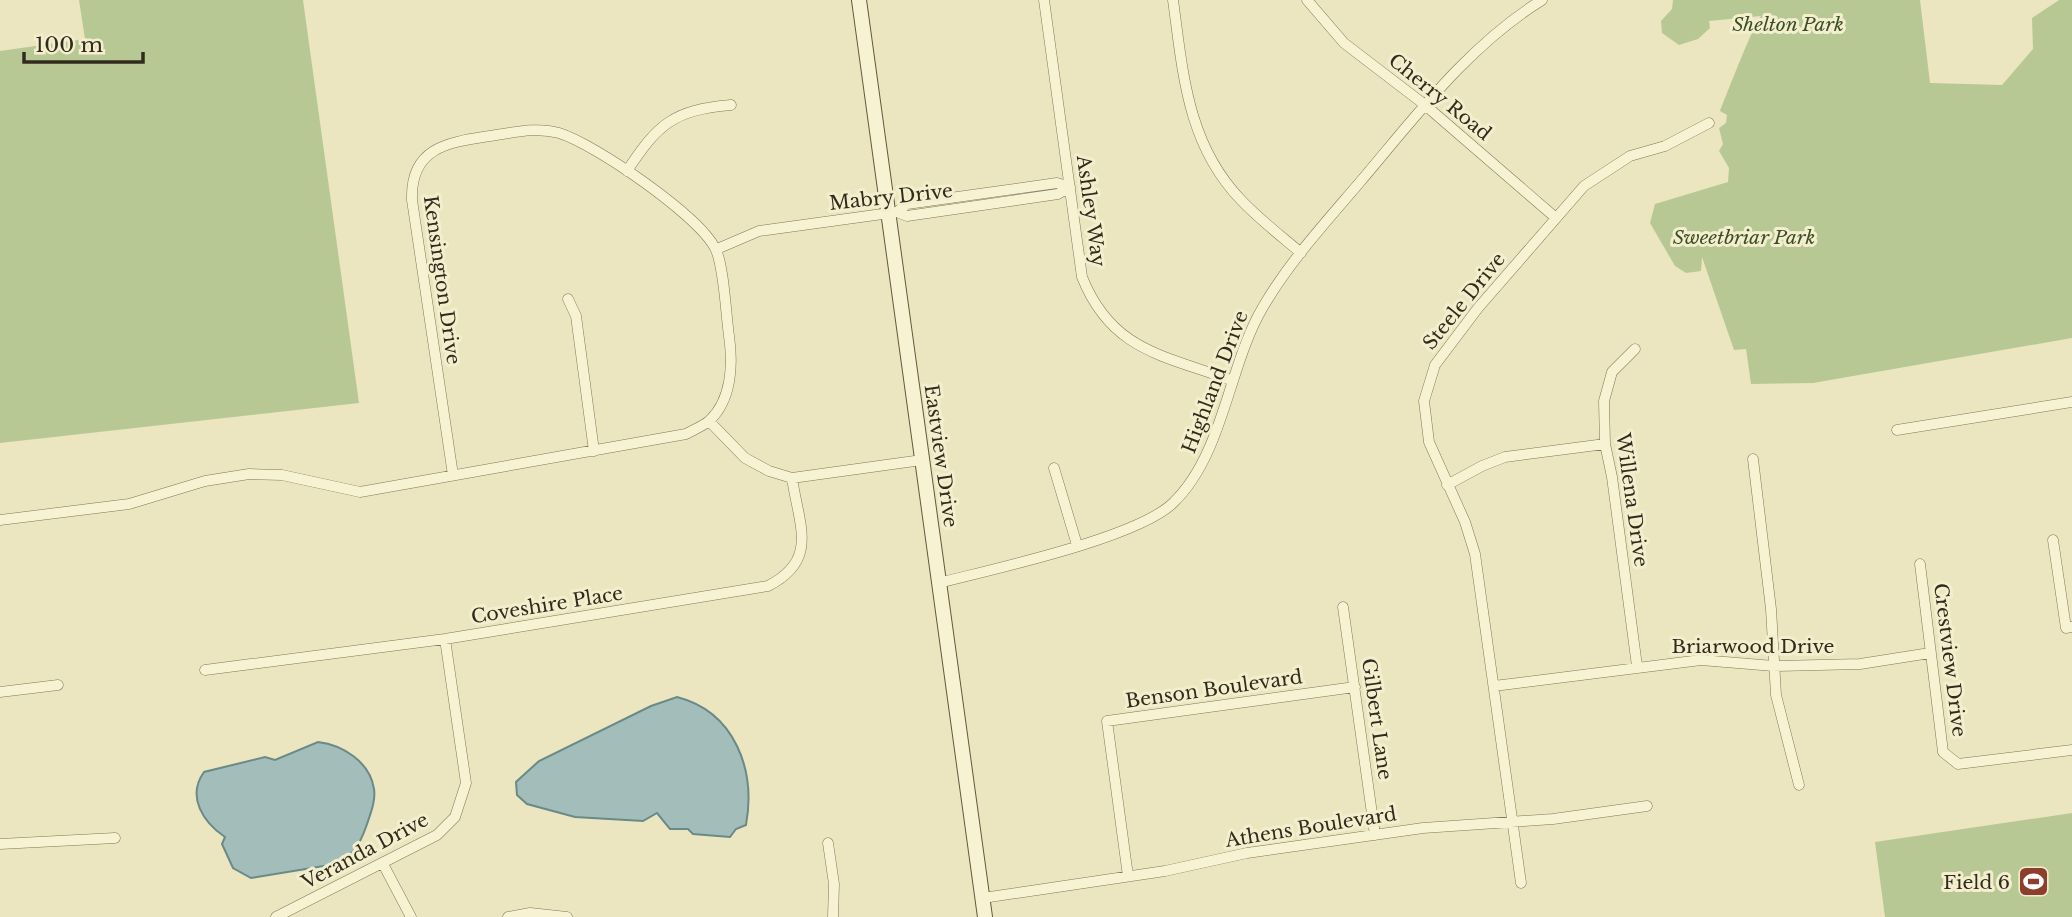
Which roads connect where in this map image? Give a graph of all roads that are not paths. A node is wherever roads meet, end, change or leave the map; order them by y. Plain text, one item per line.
1 (859, 0) edge
2 (1044, 0) edge
3 (1173, 0) edge
4 (1307, 0) edge
5 (1542, 0) edge
6 (731, 105) dead end
7 (1425, 105) junction
8 (1709, 123) dead end
9 (627, 172) junction
10 (1070, 187) junction
11 (892, 213) junction
12 (1556, 218) junction
13 (717, 249) junction
14 (1301, 253) junction
15 (568, 299) dead end
16 (1635, 348) dead end
17 (1233, 382) junction
18 (2072, 402) edge
19 (709, 421) junction
20 (1897, 430) dead end
21 (1605, 444) junction
22 (594, 451) junction
23 (1753, 459) dead end
24 (922, 460) junction
25 (1054, 468) dead end
26 (453, 475) junction
27 (792, 478) junction
28 (1447, 485) junction
29 (0, 520) edge
30 (2053, 540) dead end
31 (1077, 545) junction
32 (1920, 564) dead end
33 (939, 583) junction
34 (1343, 607) dead end
35 (2072, 627) edge
36 (444, 639) junction
37 (1930, 653) junction
38 (1637, 666) junction
39 (1774, 666) junction
40 (205, 670) dead end
41 (58, 685) dead end
42 (1494, 686) junction
43 (1355, 687) junction
44 (0, 692) edge
45 (2072, 750) edge
46 (1799, 785) dead end
47 (1647, 806) dead end
48 (1512, 821) junction
49 (1375, 835) junction
50 (115, 838) dead end
51 (828, 843) dead end
52 (0, 844) edge
53 (383, 864) junction
54 (1128, 876) junction
55 (1521, 883) dead end
56 (983, 898) junction
57 (276, 917) edge
58 (411, 917) edge
59 (508, 917) edge
60 (567, 917) edge
61 (833, 917) edge
62 (985, 917) edge

1 - 11 street, Eastview Drive
2 - 10 street, Ashley Way
3 - 14 street
4 - 7 street, Cherry Road
5 - 7 street, Highland Drive
6 - 9 street
7 - 12 street, Cherry Road
7 - 14 street, Highland Drive
8 - 12 street, Steele Drive
9 - 13 street, Kensington Drive
9 - 26 street, Kensington Drive
10 - 11 street, Mabry Drive
10 - 17 street, Ashley Way
11 - 13 street, Mabry Drive
11 - 24 street, Eastview Drive
12 - 28 street, Steele Drive
13 - 19 street
14 - 17 street, Highland Drive
15 - 22 street
16 - 21 street, Willena Drive
17 - 31 street, Highland Drive
18 - 20 street
19 - 22 street
19 - 27 street
21 - 28 street
21 - 38 street, Willena Drive
22 - 26 street
23 - 39 street
24 - 27 street
24 - 33 street, Eastview Drive
25 - 31 street
26 - 29 street
27 - 36 street, Coveshire Place
28 - 42 street, Steele Drive
30 - 35 street
31 - 33 street, Highland Drive
32 - 37 street, Crestview Drive
33 - 56 street, Eastview Drive
34 - 43 street, Gilbert Lane
36 - 40 street, Coveshire Place
36 - 53 street, Veranda Drive
37 - 39 street, Briarwood Drive
37 - 45 street, Crestview Drive
38 - 39 street, Briarwood Drive
38 - 42 street, Briarwood Drive
39 - 46 street
41 - 44 street
42 - 48 street, Steele Drive
43 - 49 street, Gilbert Lane
43 - 54 street, Benson Boulevard
47 - 48 street, Athens Boulevard
48 - 49 street, Athens Boulevard
48 - 55 street, Steele Drive
49 - 54 street, Athens Boulevard
50 - 52 street
51 - 61 street
53 - 57 street, Veranda Drive
53 - 58 street
54 - 56 street, Athens Boulevard
56 - 62 street, Eastview Drive
59 - 60 street

